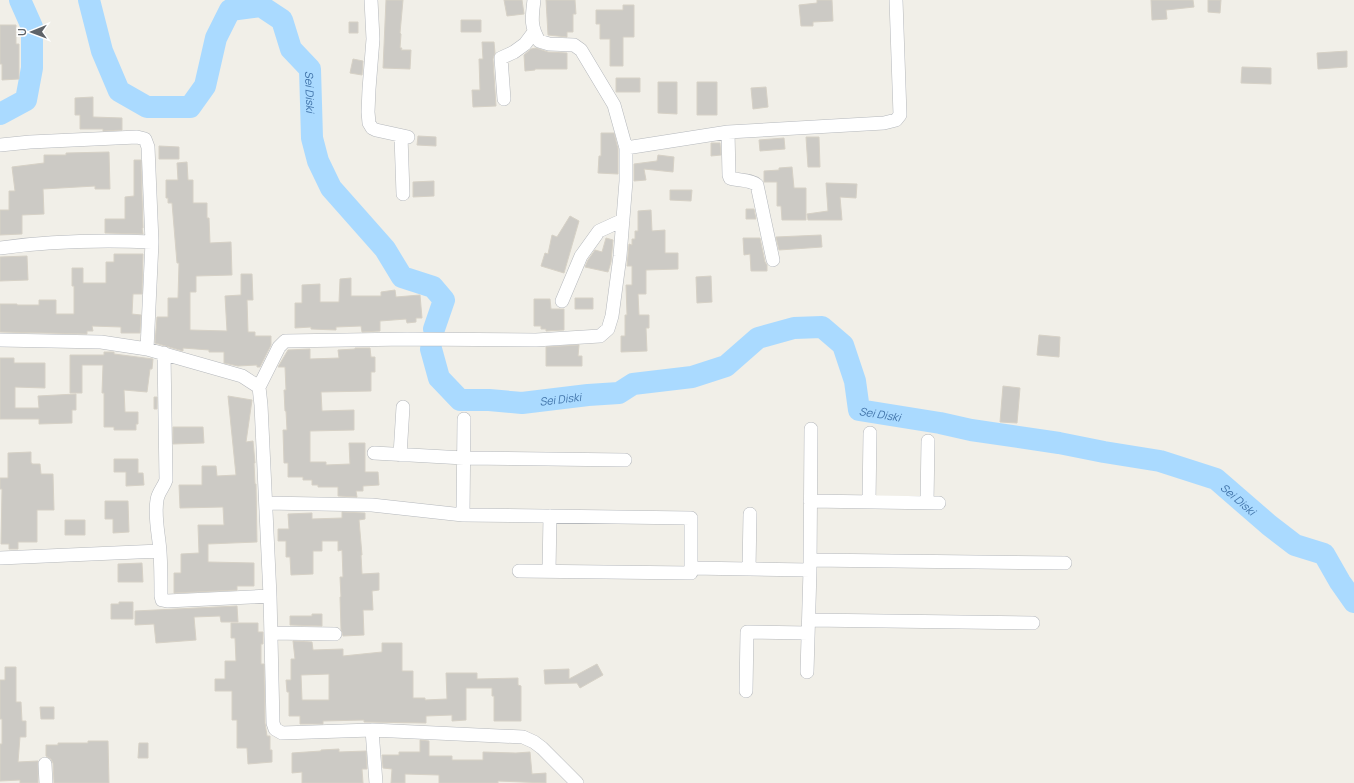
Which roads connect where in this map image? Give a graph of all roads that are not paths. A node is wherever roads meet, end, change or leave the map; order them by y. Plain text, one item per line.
1 (371, 0) edge
2 (534, 0) edge
3 (896, 0) edge
4 (534, 32) junction
5 (504, 99) dead end
6 (728, 132) junction
7 (0, 145) edge
8 (626, 148) junction
9 (403, 194) dead end
10 (623, 220) junction
11 (152, 242) junction
12 (0, 248) edge
13 (773, 260) dead end
14 (562, 301) dead end
15 (0, 340) edge
16 (147, 349) junction
17 (164, 353) junction
18 (259, 387) junction
19 (402, 407) dead end
20 (464, 419) dead end
21 (811, 429) dead end
22 (870, 432) dead end
23 (928, 441) dead end
24 (374, 453) dead end
25 (400, 455) junction
26 (464, 458) junction
27 (625, 460) dead end
28 (810, 502) junction
29 (869, 502) junction
30 (266, 503) junction
31 (750, 514) dead end
32 (463, 515) junction
33 (550, 516) junction
34 (160, 551) junction
35 (0, 558) edge
36 (1065, 563) dead end
37 (810, 565) junction
38 (691, 568) junction
39 (750, 569) junction
40 (519, 571) dead end
41 (549, 572) junction
42 (270, 596) junction
43 (1033, 623) dead end
44 (809, 627) junction
45 (271, 633) junction
46 (335, 634) dead end
47 (807, 672) dead end
48 (746, 691) dead end
49 (372, 730) junction
50 (45, 764) dead end
51 (46, 783) edge
52 (376, 783) edge
53 (577, 783) edge

1 - 9 street
2 - 4 street
3 - 6 street
4 - 5 street
4 - 8 street
6 - 8 street
6 - 13 street
7 - 11 street
8 - 10 street
10 - 14 street
10 - 18 street
11 - 12 street
11 - 16 street
15 - 16 street
16 - 17 street
17 - 18 street
17 - 34 street
18 - 30 street
19 - 25 street
20 - 26 street
21 - 28 street
22 - 29 street
23 - 29 street
24 - 25 street
25 - 26 street
26 - 27 street
26 - 32 street
28 - 29 street
28 - 37 street
30 - 32 street
30 - 42 street
31 - 39 street
32 - 33 street
33 - 38 street
33 - 41 street
34 - 35 street
34 - 42 street
36 - 37 street
37 - 39 street
37 - 44 street
38 - 39 street
38 - 41 street
40 - 41 street
42 - 45 street
43 - 44 street
44 - 47 street
44 - 48 street
45 - 46 street
45 - 49 street
49 - 52 street
49 - 53 street
50 - 51 street

